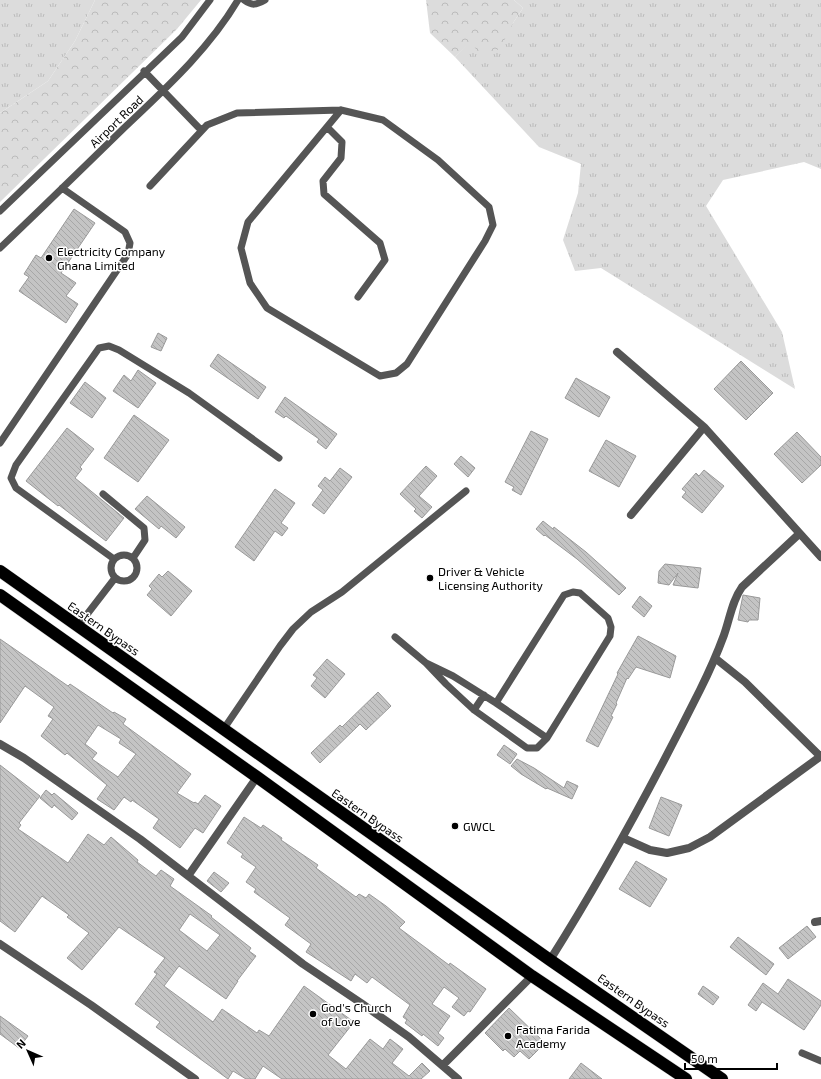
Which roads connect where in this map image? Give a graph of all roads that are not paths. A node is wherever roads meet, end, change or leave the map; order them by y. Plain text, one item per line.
1 (210, 0) edge
2 (238, 0) edge
3 (244, 0) edge
4 (265, 0) edge
5 (144, 71) junction
6 (163, 91) junction
7 (341, 110) junction
8 (327, 127) junction
9 (201, 130) junction
10 (150, 186) dead end
11 (62, 188) junction
12 (0, 211) edge
13 (0, 248) edge
14 (358, 297) dead end
15 (618, 352) dead end
16 (704, 427) junction
17 (0, 443) edge
18 (279, 458) dead end
19 (466, 491) dead end
20 (103, 494) dead end
21 (631, 515) dead end
22 (799, 534) junction
23 (821, 557) edge
24 (133, 558) junction
25 (114, 559) junction
26 (0, 572) edge
27 (115, 578) junction
28 (0, 595) edge
29 (78, 626) junction
30 (395, 637) dead end
31 (715, 658) junction
32 (426, 663) junction
33 (484, 695) junction
34 (496, 702) junction
35 (474, 710) junction
36 (224, 730) junction
37 (547, 738) junction
38 (0, 744) edge
39 (821, 756) edge
40 (257, 777) junction
41 (623, 838) junction
42 (188, 876) junction
43 (0, 944) edge
44 (550, 960) junction
45 (532, 976) junction
46 (802, 1053) dead end
47 (821, 1060) edge
48 (443, 1065) junction
49 (683, 1078) edge
50 (195, 1079) edge
51 (458, 1079) edge
52 (722, 1079) edge

1 - 5 lane, Airport Road
2 - 6 lane, Airport Road
3 - 4 lane
5 - 6 lane
5 - 12 lane, Airport Road
6 - 9 lane
6 - 11 lane, Airport Road
7 - 8 lane
7 - 8 lane
7 - 9 lane
8 - 14 lane
9 - 10 lane
11 - 13 lane, Airport Road
11 - 17 lane
15 - 16 street
16 - 21 street
16 - 22 street
18 - 25 lane
19 - 36 lane
20 - 24 lane
22 - 23 street
22 - 31 street
24 - 25 lane
24 - 27 lane
25 - 27 lane
26 - 29 highway, Eastern Bypass
27 - 29 lane
28 - 40 highway
29 - 36 highway, Eastern Bypass
30 - 32 lane
31 - 39 street
31 - 41 street
32 - 33 lane
32 - 35 lane
33 - 34 lane
33 - 35 lane
34 - 37 lane
34 - 37 lane
35 - 37 lane
36 - 44 highway, Eastern Bypass
38 - 42 street
39 - 41 street
40 - 42 street
40 - 45 highway
41 - 44 street
42 - 48 street
43 - 50 street
44 - 52 highway, Eastern Bypass
45 - 48 street
45 - 49 highway
46 - 47 lane
48 - 51 street

